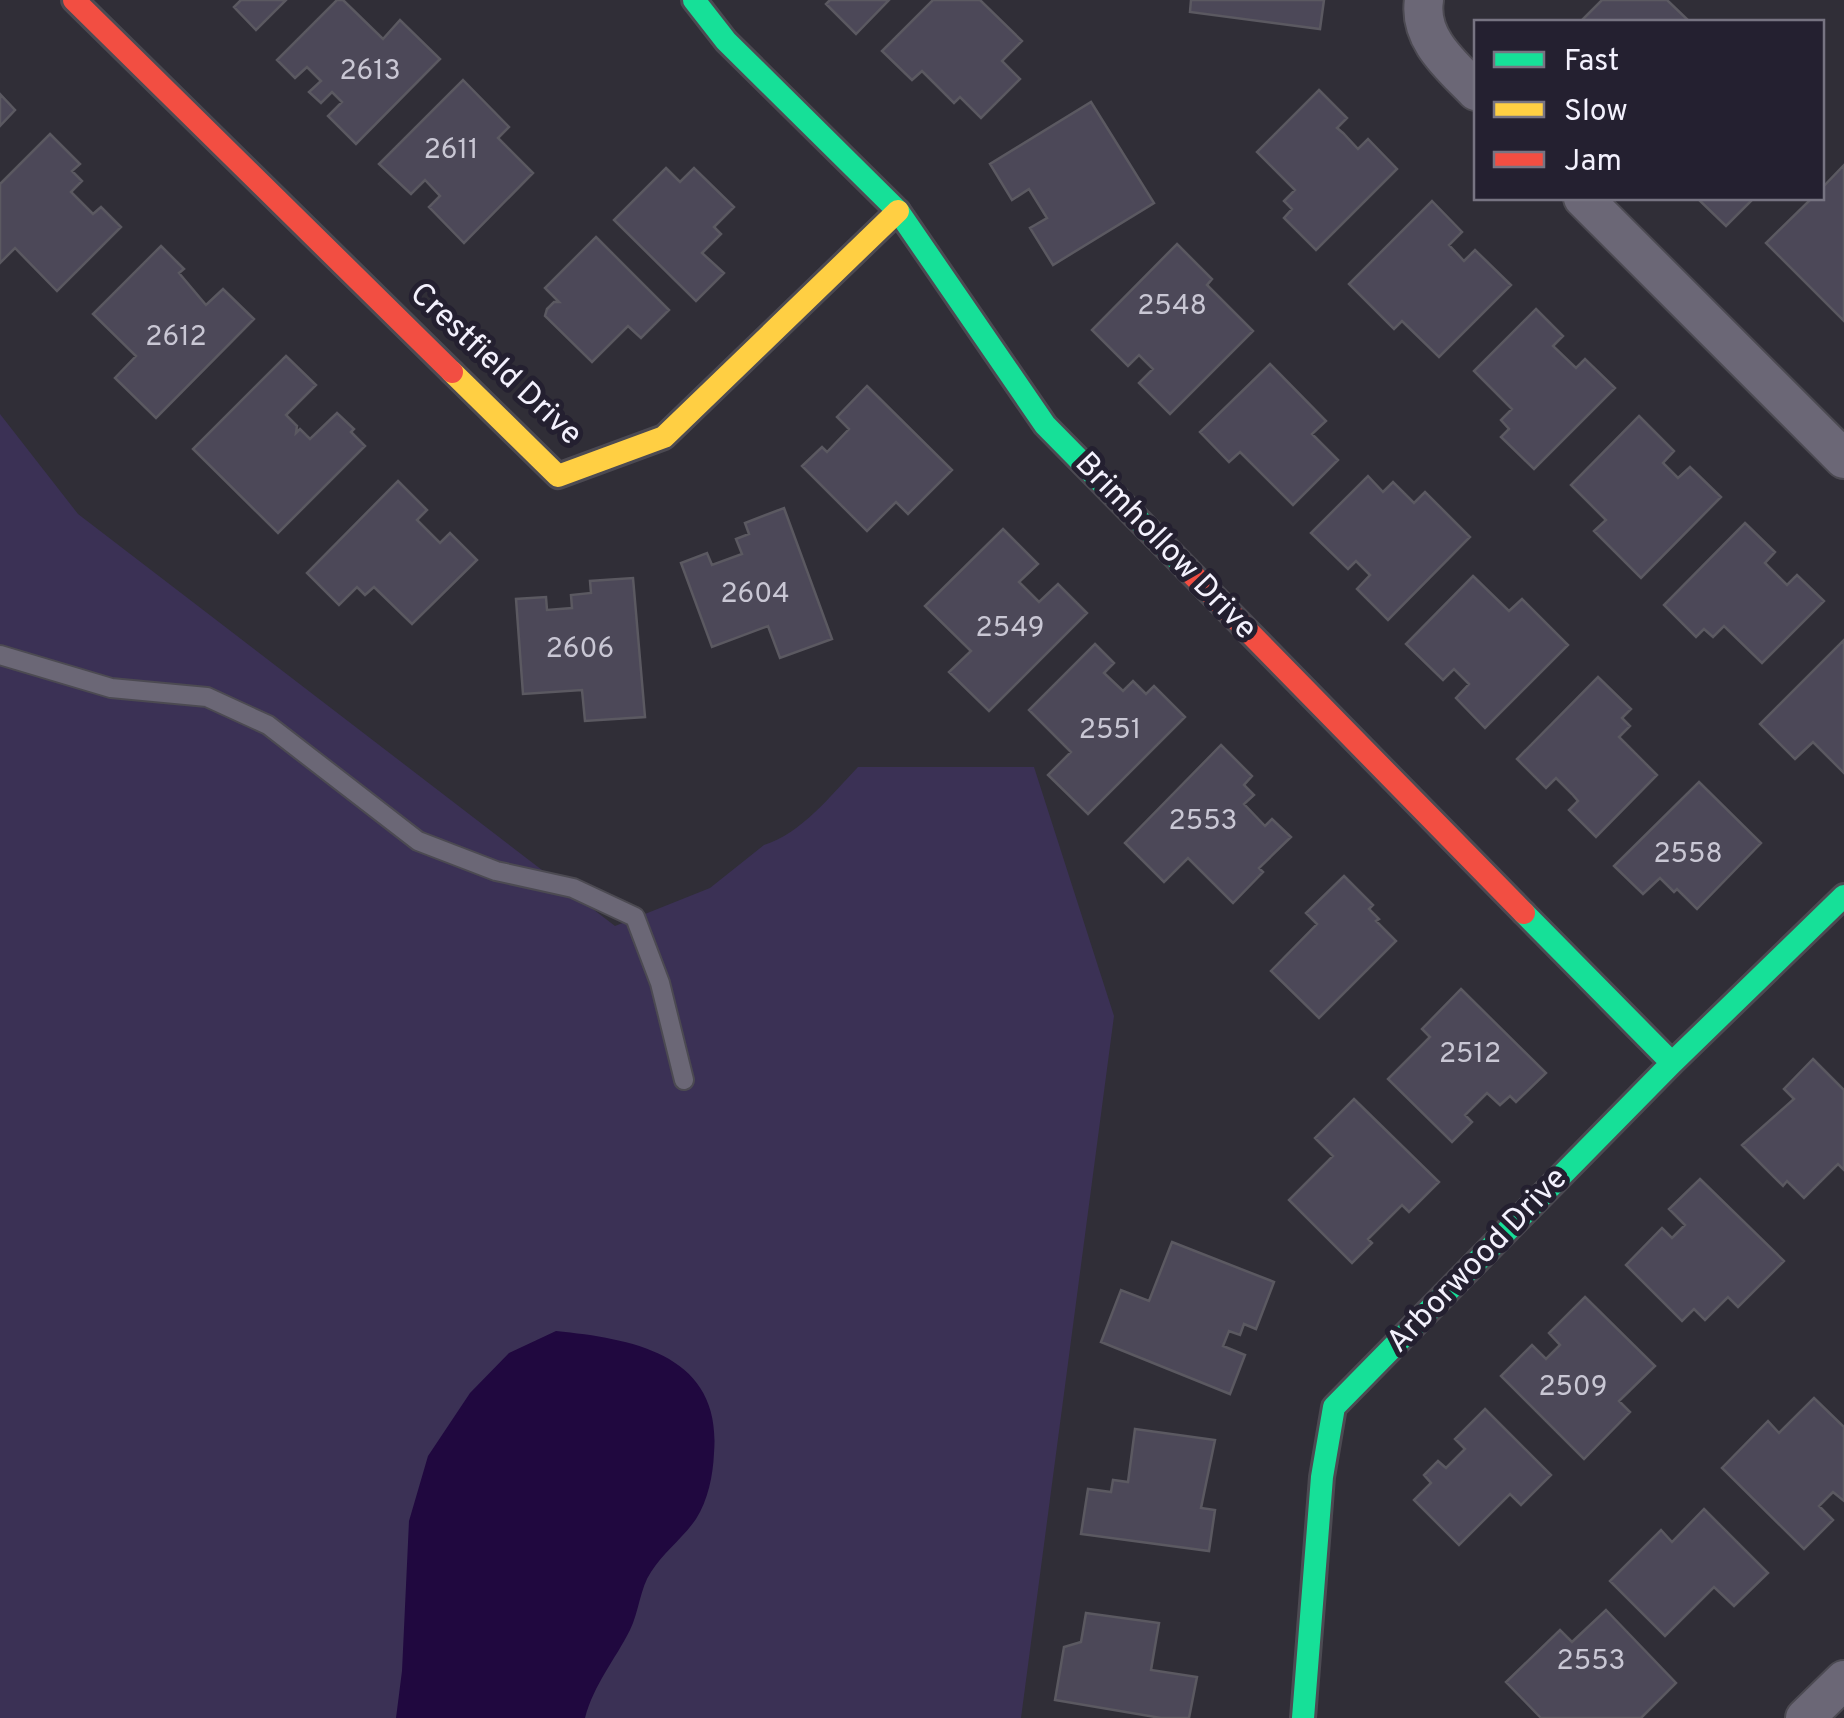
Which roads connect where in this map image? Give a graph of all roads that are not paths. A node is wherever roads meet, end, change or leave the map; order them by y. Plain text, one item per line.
1 (74, 0) edge
2 (694, 0) edge
3 (1424, 0) edge
4 (1474, 89) edge
5 (1585, 200) edge
6 (898, 211) junction
7 (1844, 459) edge
8 (0, 655) edge
9 (1844, 896) edge
10 (1672, 1064) junction
11 (684, 1080) dead end
12 (1844, 1680) edge
13 (1303, 1718) edge
14 (1806, 1718) edge

1 - 6 street, Crestfield Drive
2 - 6 street, Brimhollow Drive
3 - 4 street
5 - 7 street
6 - 10 street, Brimhollow Drive
8 - 11 lane
9 - 10 street, Arborwood Drive
10 - 13 street, Arborwood Drive
12 - 14 street

